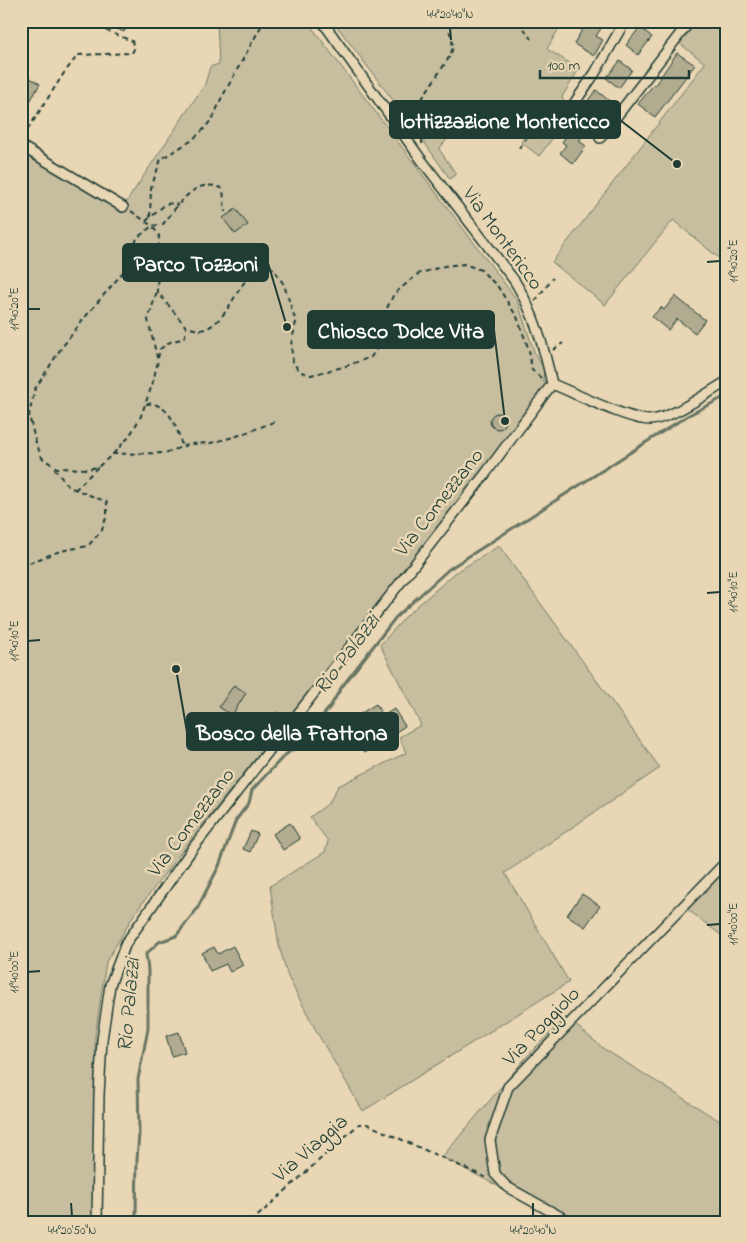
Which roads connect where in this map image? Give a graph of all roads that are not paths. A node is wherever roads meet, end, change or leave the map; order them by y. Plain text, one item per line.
1 (322, 21) edge
2 (625, 21) edge
3 (690, 21) edge
4 (570, 111) road end
5 (600, 138) dead end
6 (21, 146) edge
7 (123, 207) road end
8 (726, 382) edge
9 (552, 384) junction
10 (726, 862) edge
11 (97, 1222) edge
12 (570, 1222) edge

1 - 9 street, Via Montericco
2 - 4 street
3 - 5 street
6 - 7 street
8 - 9 street
9 - 11 street, Via Comezzano
10 - 12 street, Via Poggiolo

